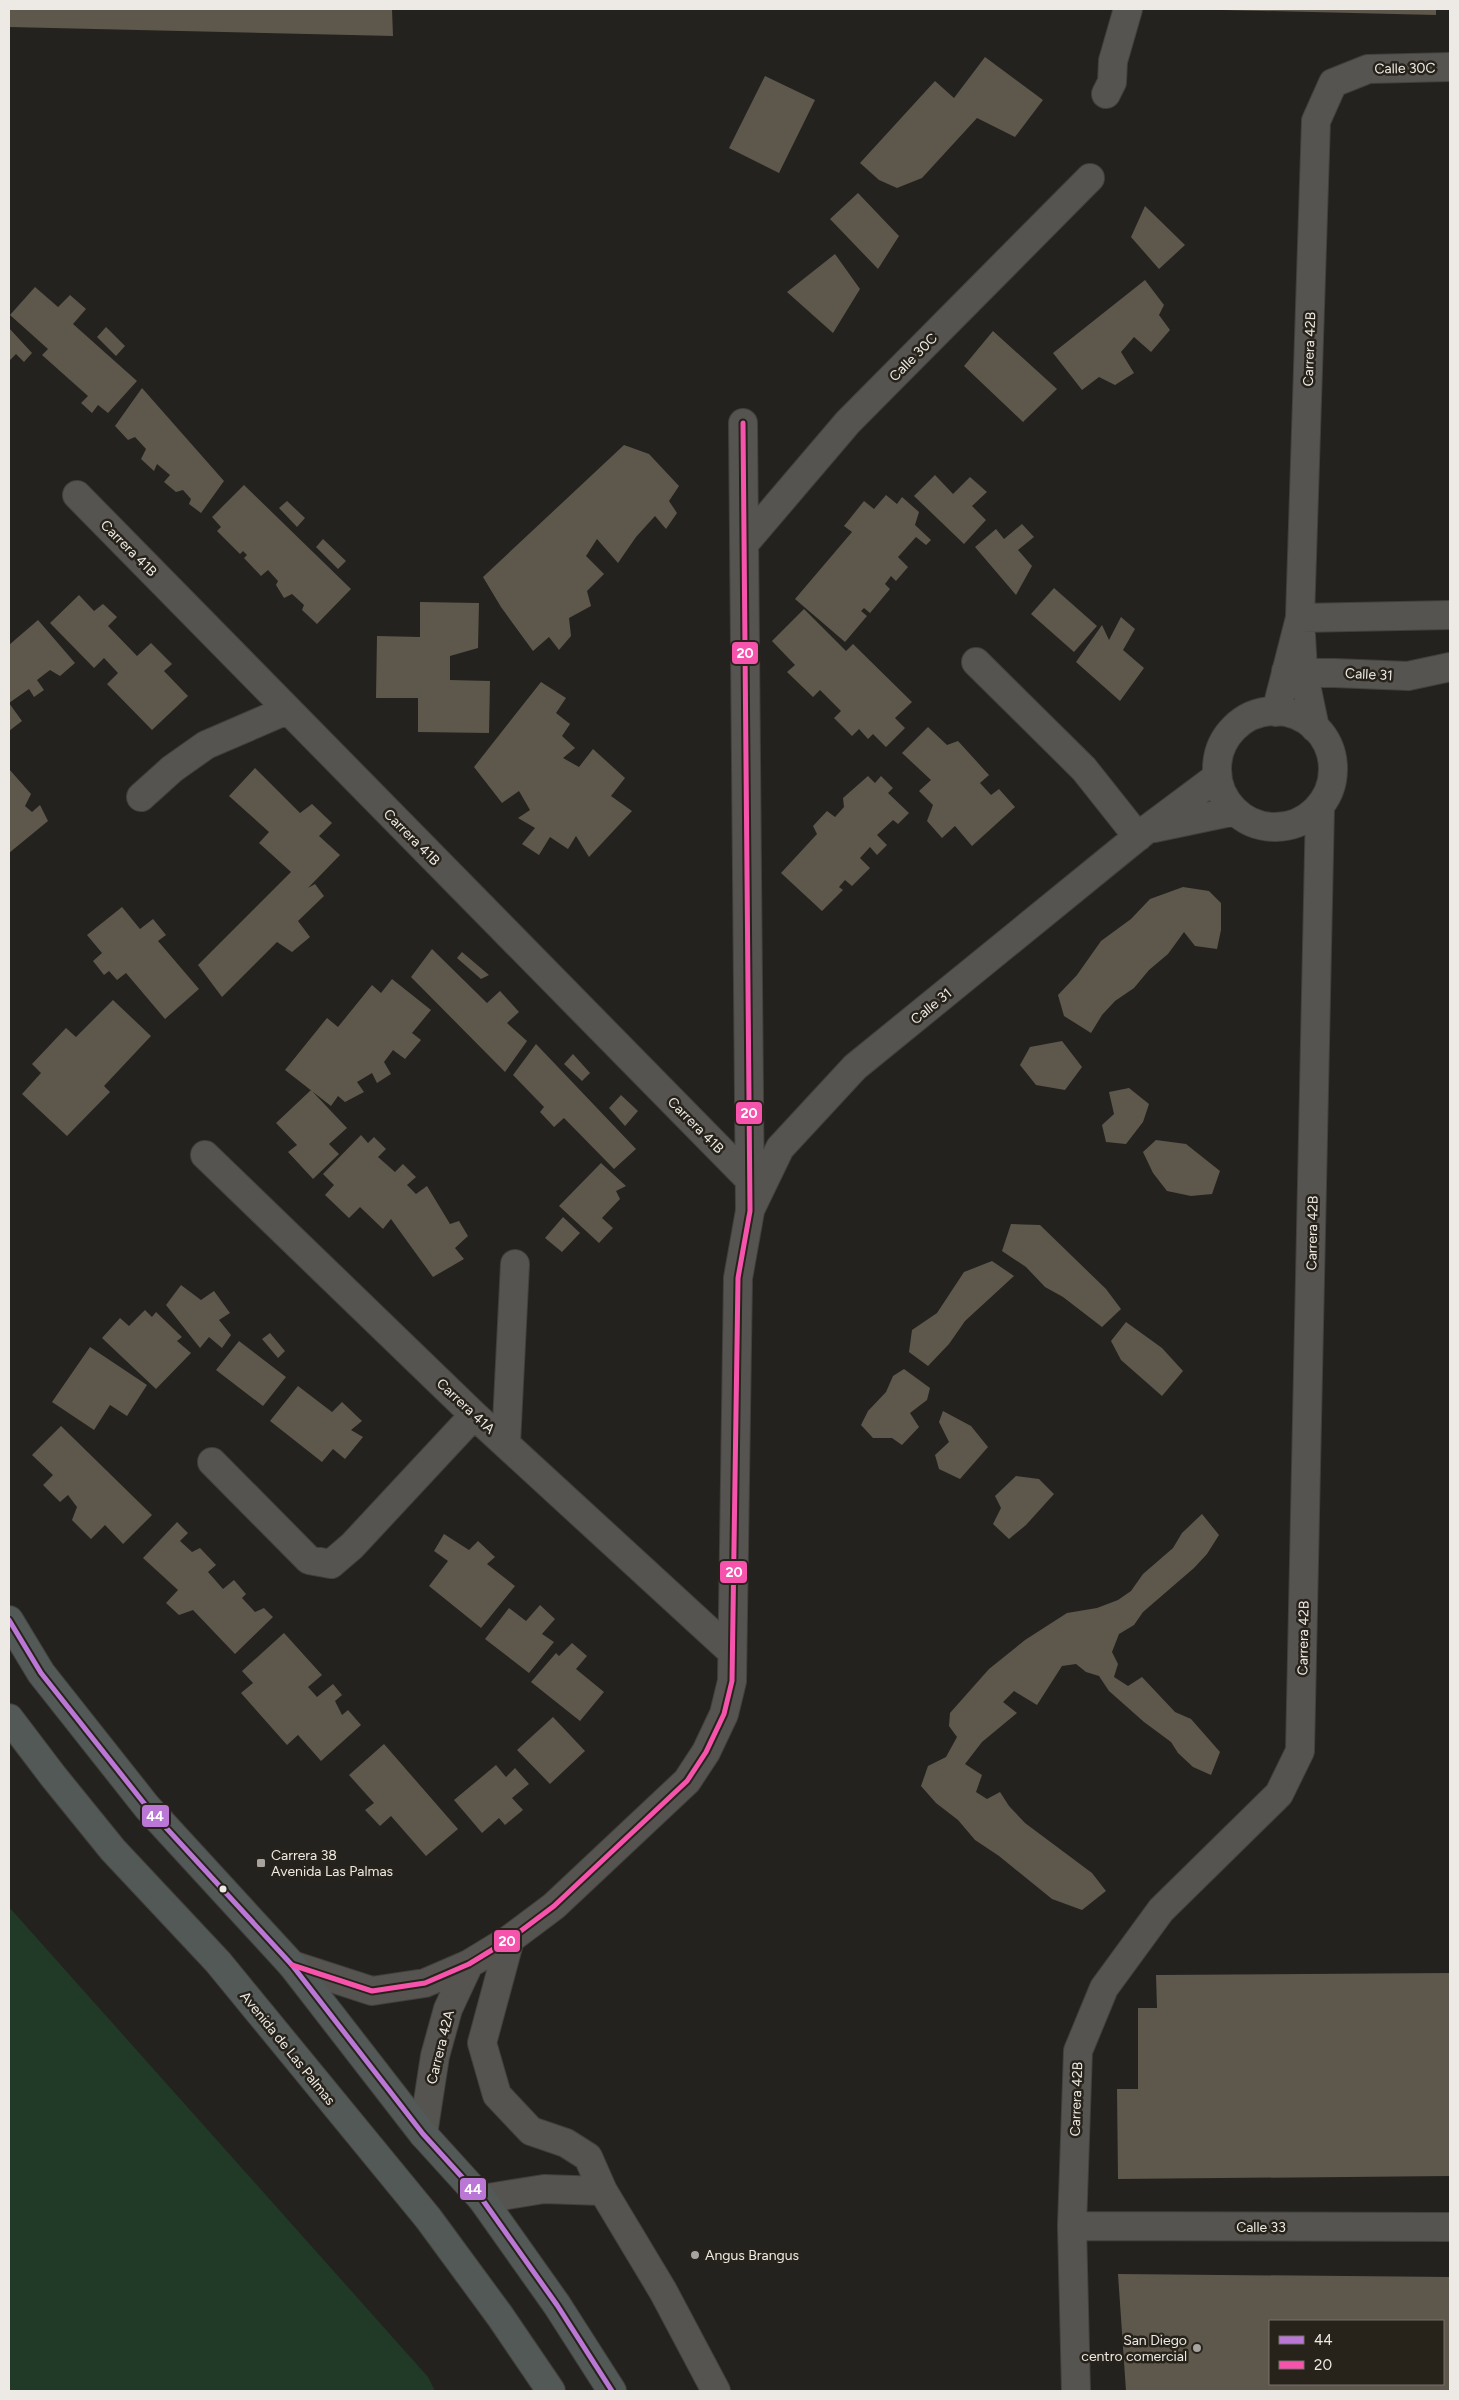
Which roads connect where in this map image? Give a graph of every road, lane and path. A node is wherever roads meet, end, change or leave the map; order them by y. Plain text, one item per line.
1 (1128, 9) edge
2 (1450, 67) edge
3 (1333, 82) joint
4 (1106, 94) dead end
5 (1090, 178) dead end
6 (743, 423) dead end
7 (76, 495) dead end
8 (744, 544) junction
9 (1450, 615) edge
10 (1300, 618) junction
11 (976, 662) dead end
12 (1450, 667) edge
13 (1294, 671) junction
14 (287, 710) junction
15 (1276, 712) junction
16 (1315, 728) junction
17 (1217, 778) junction
18 (141, 797) dead end
19 (1320, 806) junction
20 (1235, 811) junction
21 (1142, 833) junction
22 (205, 1155) dead end
23 (748, 1178) junction
24 (750, 1211) junction
25 (515, 1264) dead end
26 (474, 1415) junction
27 (506, 1443) junction
28 (212, 1462) dead end
29 (9, 1620) edge
30 (732, 1652) junction
31 (9, 1718) edge
32 (510, 1939) junction
33 (469, 1964) junction
34 (292, 1965) junction
35 (422, 2134) junction
36 (602, 2191) junction
37 (482, 2199) junction
38 (1072, 2226) junction
39 (1450, 2226) edge
40 (551, 2391) edge
41 (612, 2391) edge
42 (716, 2391) edge
43 (1076, 2391) edge

1 - 4 street
2 - 3 street, Calle 30C
3 - 10 street, Carrera 42B
5 - 8 street, Calle 30C
6 - 8 street
7 - 14 street, Carrera 41B
8 - 23 street
9 - 10 street
10 - 13 street, Carrera 42B
11 - 21 street
12 - 13 street, Calle 31
13 - 15 street, Carrera 42B
13 - 16 street, Carrera 42B
14 - 18 street
14 - 23 street, Carrera 41B
15 - 16 street
15 - 17 street
16 - 19 street
17 - 20 street
17 - 21 street, Calle 31
19 - 20 street
19 - 38 street, Carrera 42B
20 - 21 street, Calle 31
21 - 24 street, Calle 31
22 - 26 street, Carrera 41A
23 - 24 street
24 - 30 street
25 - 27 street
26 - 27 street, Carrera 41A
26 - 28 street
27 - 30 street, Carrera 41A
29 - 34 main road
30 - 32 street
31 - 40 main road, Avenida de Las Palmas
32 - 33 street
32 - 36 street
33 - 34 street
33 - 35 street, Carrera 42A
34 - 35 main road
35 - 37 main road
36 - 37 street
36 - 42 street
37 - 41 main road
38 - 39 street, Calle 33
38 - 43 street, Carrera 42B

